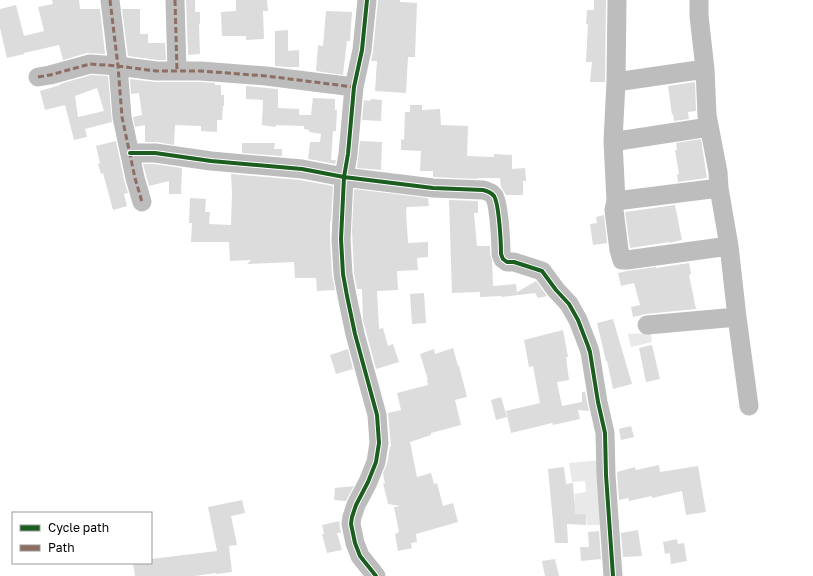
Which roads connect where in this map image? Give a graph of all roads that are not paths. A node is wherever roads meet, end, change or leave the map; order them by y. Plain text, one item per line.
1 (110, 0) edge
2 (175, 0) edge
3 (367, 0) edge
4 (617, 0) edge
5 (699, 0) edge
6 (118, 66) junction
7 (705, 69) junction
8 (177, 71) junction
9 (38, 77) dead end
10 (616, 82) junction
11 (354, 87) junction
12 (709, 127) junction
13 (613, 141) junction
14 (130, 153) junction
15 (344, 177) junction
16 (719, 188) junction
17 (616, 201) junction
18 (142, 202) dead end
19 (729, 246) junction
20 (737, 317) junction
21 (647, 325) dead end
22 (749, 406) dead end
23 (376, 576) edge
24 (613, 576) edge

1 - 6 street
2 - 8 street
3 - 11 street
4 - 10 street
5 - 7 street
6 - 8 street
6 - 9 street
6 - 14 street
7 - 10 street
7 - 12 street
8 - 11 street
10 - 13 street
11 - 15 street
12 - 13 street
12 - 16 street
13 - 17 street
14 - 15 street
14 - 18 street
15 - 23 street
15 - 24 street
16 - 17 street
16 - 19 street
17 - 19 street
19 - 20 street
20 - 21 street
20 - 22 street

